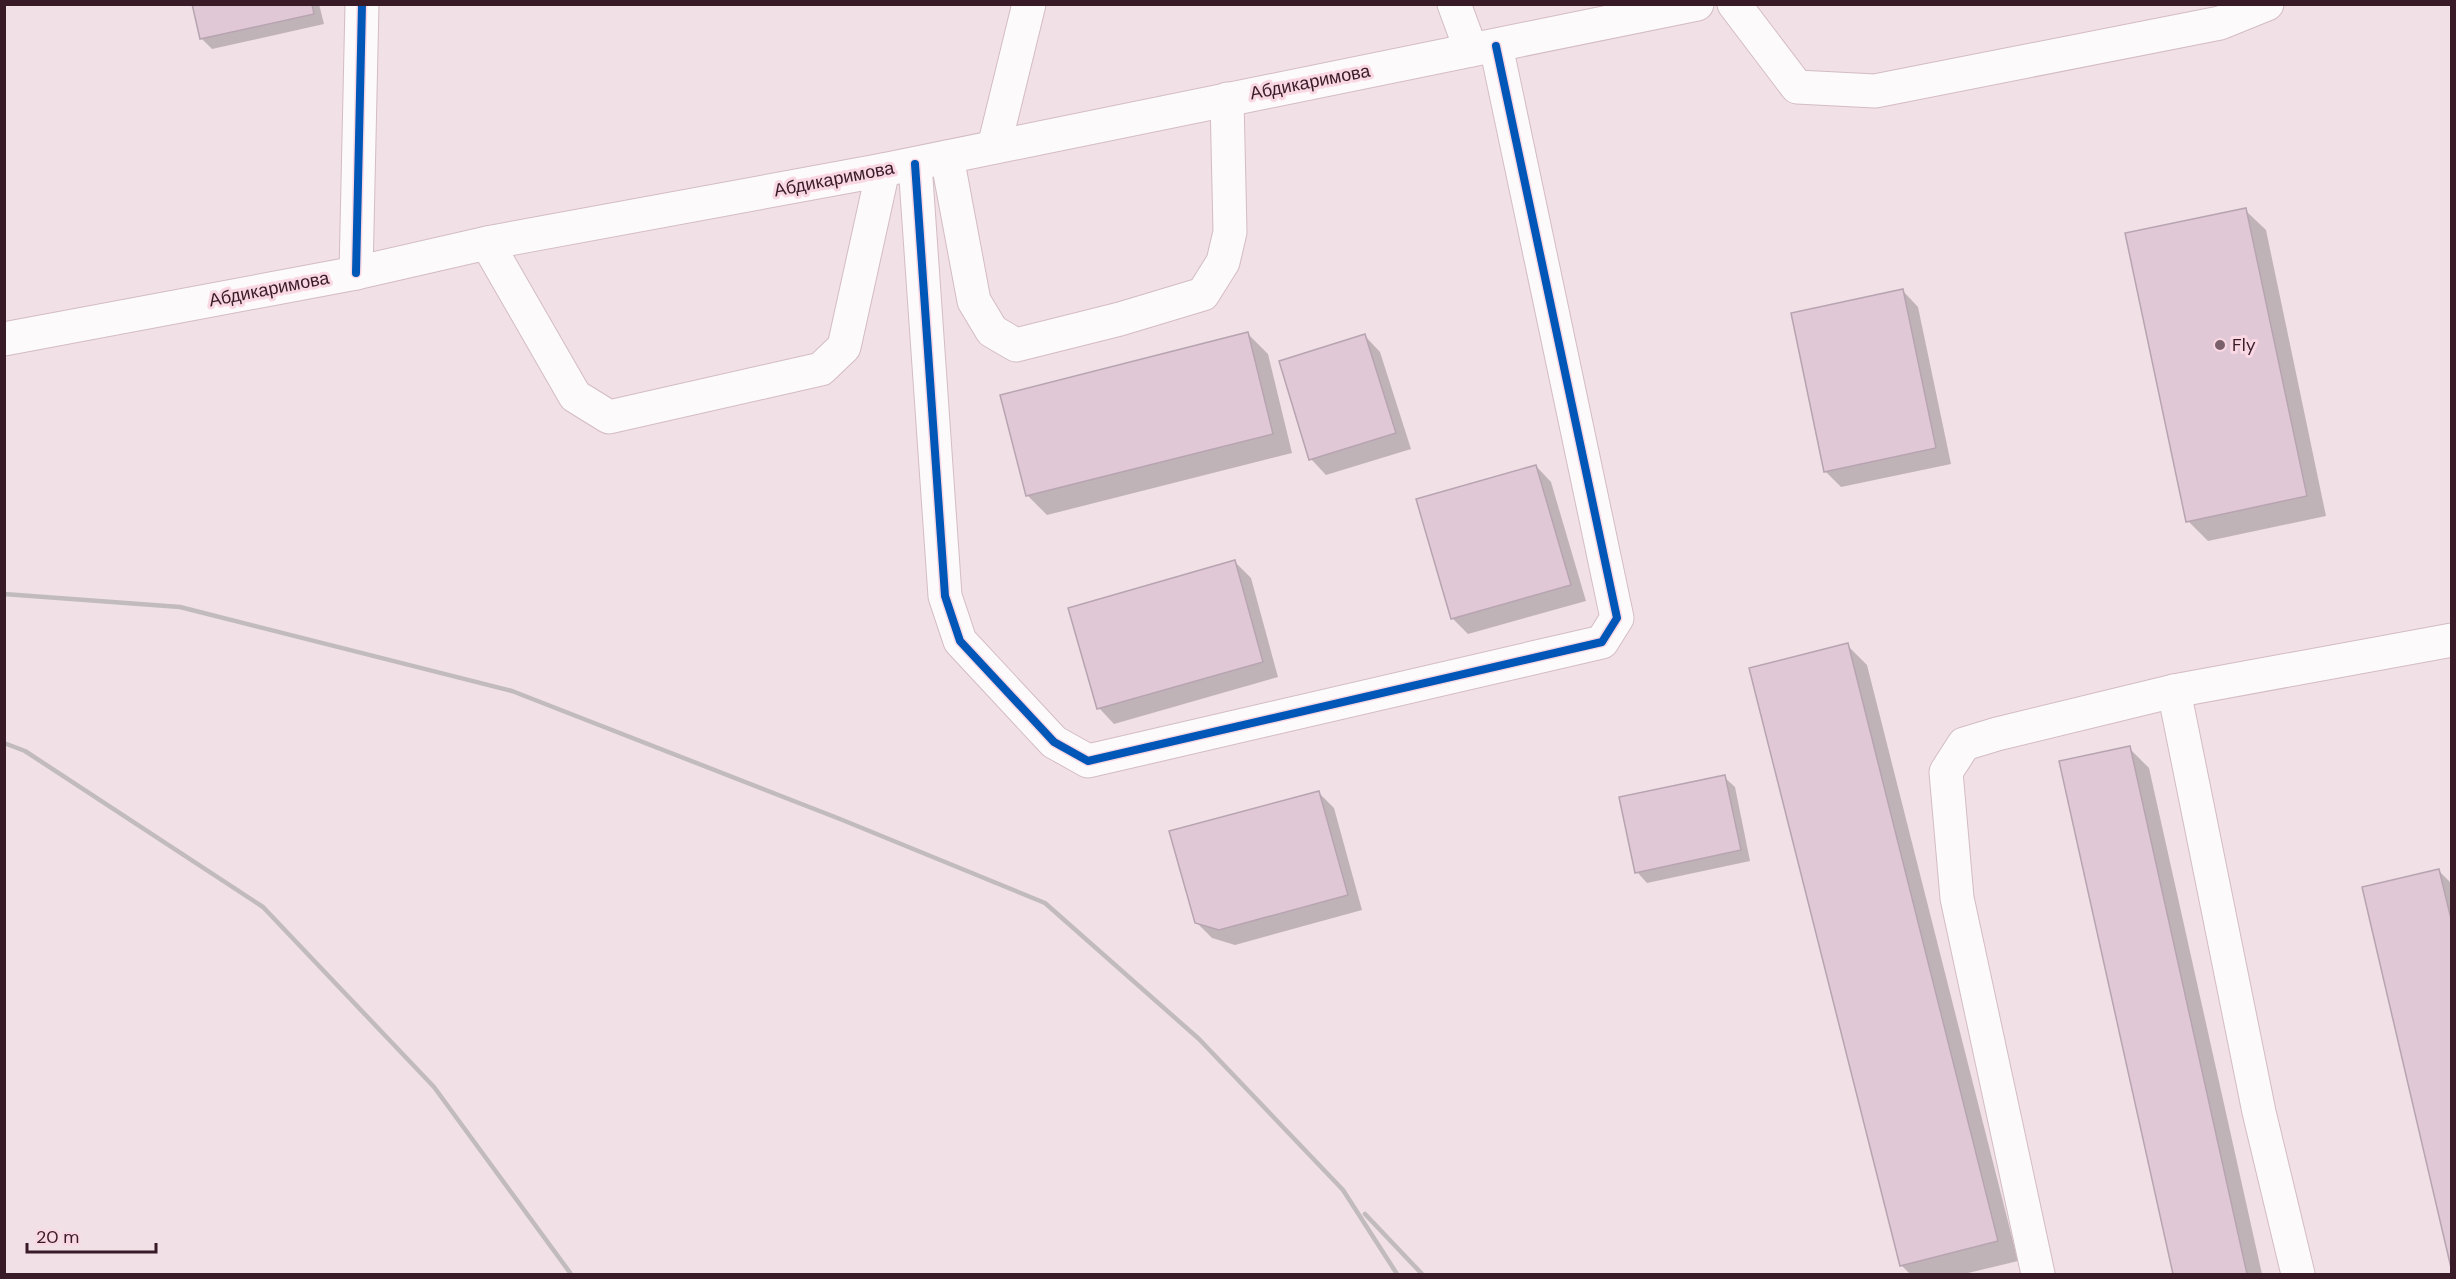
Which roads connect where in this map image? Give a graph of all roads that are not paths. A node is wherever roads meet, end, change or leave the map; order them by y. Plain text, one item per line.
1 (362, 4) edge
2 (1029, 4) edge
3 (1454, 4) edge
4 (1697, 4) edge
5 (1734, 4) edge
6 (2267, 4) edge
7 (1483, 48) junction
8 (1227, 99) junction
9 (993, 147) junction
10 (946, 157) junction
11 (915, 164) junction
12 (883, 170) junction
13 (487, 243) junction
14 (356, 273) junction
15 (4, 339) edge
16 (2451, 640) edge
17 (2174, 691) junction
18 (2038, 1275) edge
19 (2298, 1275) edge

1 - 14 street
2 - 9 street
3 - 7 street
4 - 7 street, Абдикаримова
5 - 6 street
7 - 8 street, Абдикаримова
7 - 11 street
8 - 9 street, Абдикаримова
8 - 10 street
9 - 10 street, Абдикаримова
10 - 11 street, Абдикаримова
11 - 12 street, Абдикаримова
12 - 13 street, Абдикаримова
12 - 13 street
13 - 14 street, Абдикаримова
14 - 15 street, Абдикаримова
16 - 17 street
17 - 18 street
17 - 19 street

